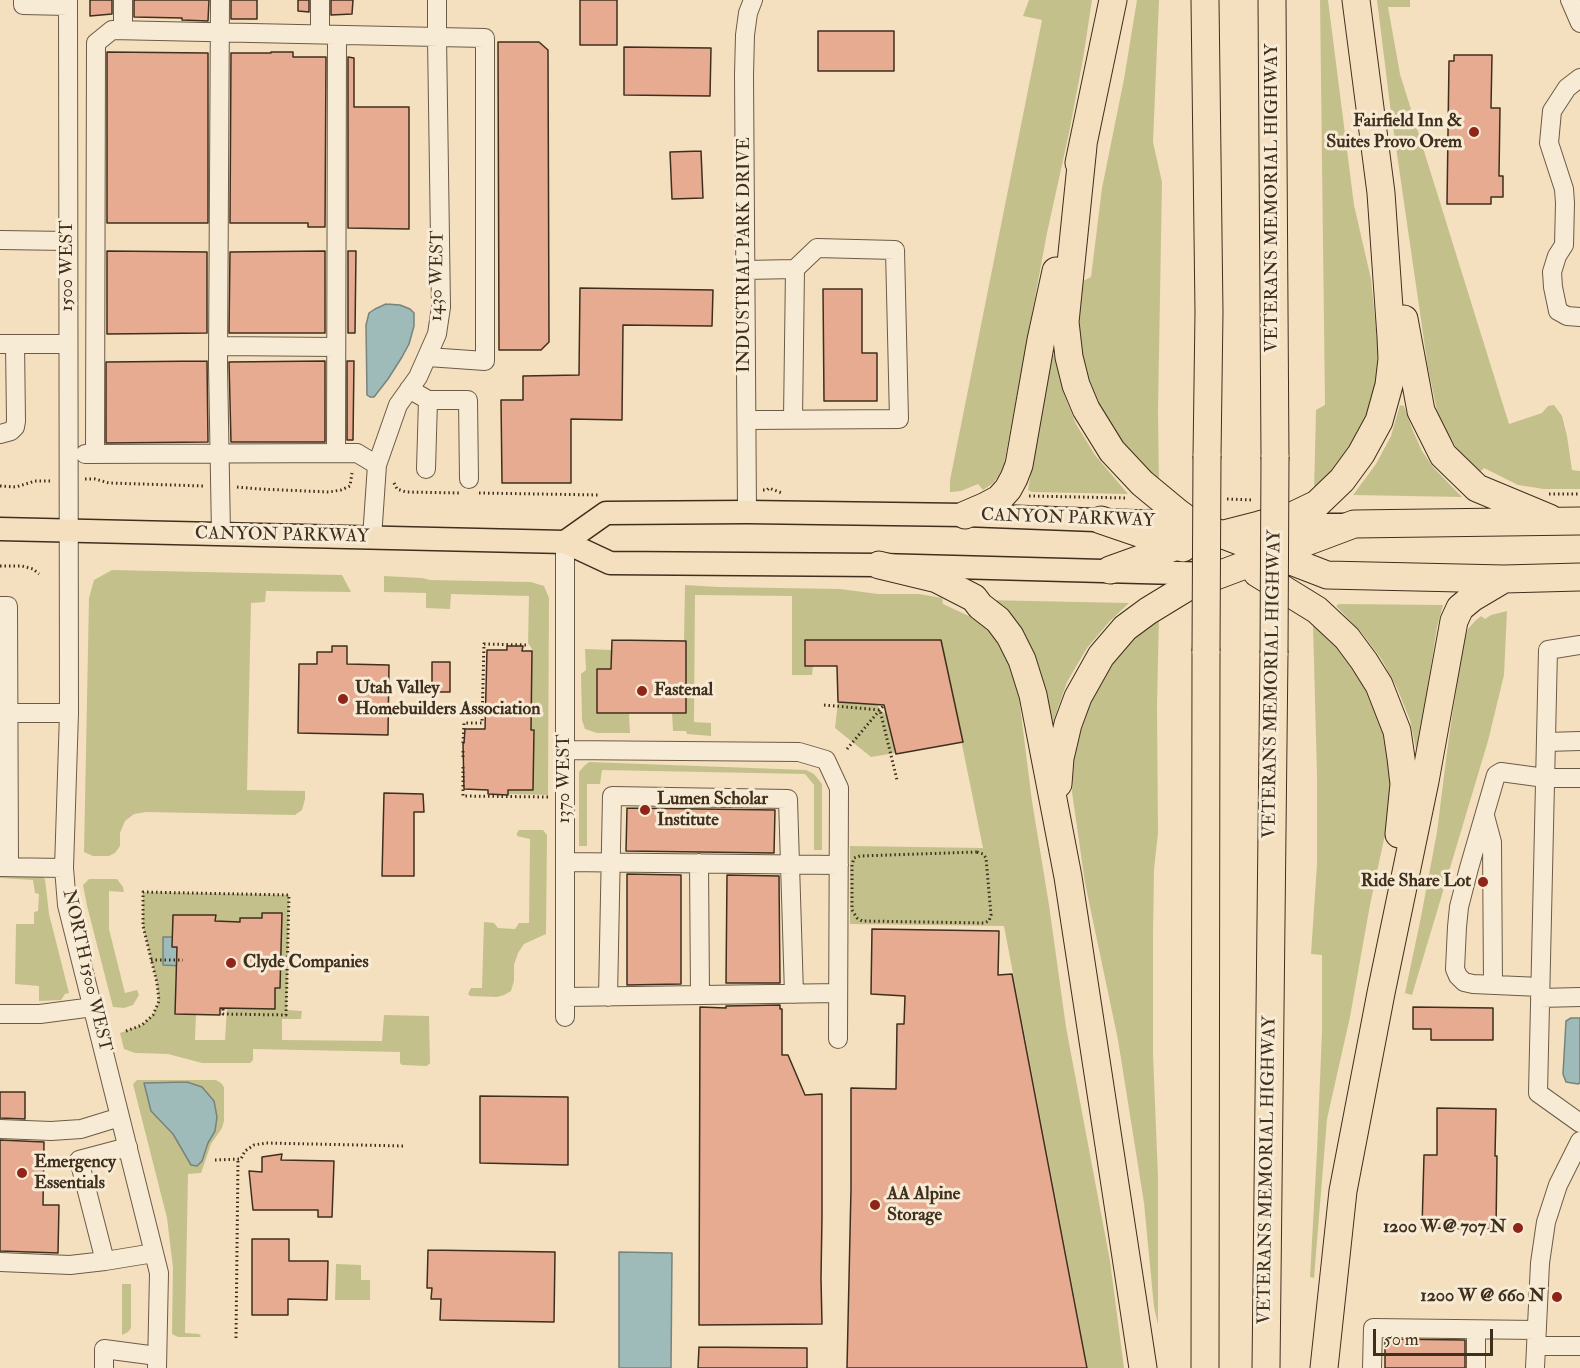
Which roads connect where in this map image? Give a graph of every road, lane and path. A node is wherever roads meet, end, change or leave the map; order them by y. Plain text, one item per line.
1 (22, 0) edge
2 (123, 0) edge
3 (220, 0) edge
4 (320, 0) edge
5 (437, 0) edge
6 (753, 0) edge
7 (1113, 0) edge
8 (1205, 0) edge
9 (1272, 0) edge
10 (1356, 0) edge
11 (1570, 0) edge
12 (68, 3) edge
13 (1580, 23) edge
14 (123, 30) junction
15 (221, 32) junction
16 (328, 35) junction
17 (436, 37) junction
18 (1580, 78) edge
19 (1083, 146) junction
20 (1381, 193) junction
21 (0, 240) edge
22 (68, 241) junction
23 (795, 269) junction
24 (745, 270) junction
25 (1580, 317) edge
26 (8, 344) edge
27 (68, 344) junction
28 (219, 346) junction
29 (336, 347) junction
30 (428, 357) junction
31 (409, 389) junction
32 (428, 400) junction
33 (793, 419) junction
34 (747, 420) junction
35 (0, 434) edge
36 (336, 453) junction
37 (68, 454) junction
38 (95, 454) junction
39 (220, 454) junction
40 (377, 465) junction
41 (426, 469) dead end
42 (35, 481) dead end
43 (394, 483) dead end
44 (0, 486) edge
45 (470, 488) junction
46 (605, 495) dead end
47 (1029, 496) dead end
48 (1130, 498) dead end
49 (1223, 499) dead end
50 (747, 512) junction
51 (1258, 513) junction
52 (965, 515) junction
53 (1101, 520) junction
54 (1569, 522) edge
55 (1194, 524) junction
56 (1354, 524) junction
57 (0, 530) edge
58 (68, 531) junction
59 (221, 534) junction
60 (1223, 535) junction
61 (372, 538) junction
62 (565, 542) junction
63 (1177, 546) junction
64 (879, 565) junction
65 (0, 566) edge
66 (1249, 567) junction
67 (1110, 570) junction
68 (39, 574) dead end
69 (1580, 577) edge
70 (1504, 579) junction
71 (0, 606) edge
72 (527, 645) dead end
73 (1580, 645) edge
74 (824, 705) dead end
75 (884, 705) dead end
76 (880, 710) junction
77 (9, 713) junction
78 (69, 713) junction
79 (1580, 741) edge
80 (1545, 742) junction
81 (463, 743) dead end
82 (848, 749) dead end
83 (565, 750) junction
84 (463, 752) dead end
85 (463, 758) dead end
86 (463, 767) dead end
87 (1545, 777) junction
88 (1580, 778) edge
89 (897, 780) dead end
90 (4, 791) edge
91 (550, 797) dead end
92 (1485, 816) junction
93 (860, 856) joint
94 (565, 862) junction
95 (610, 862) junction
96 (699, 863) junction
97 (790, 864) junction
98 (838, 865) junction
99 (5, 867) edge
100 (64, 867) junction
101 (1068, 877) junction
102 (151, 960) junction
103 (183, 960) dead end
104 (1493, 985) junction
105 (1540, 992) junction
106 (838, 993) junction
107 (1381, 993) junction
108 (794, 994) junction
109 (700, 995) junction
110 (565, 997) junction
111 (608, 997) junction
112 (1580, 997) edge
113 (93, 1007) junction
114 (223, 1008) dead end
115 (0, 1014) edge
116 (565, 1017) dead end
117 (126, 1032) dead end
118 (838, 1039) dead end
119 (120, 1117) junction
120 (1580, 1123) edge
121 (0, 1129) edge
122 (1580, 1141) edge
123 (404, 1146) dead end
124 (128, 1147) junction
125 (215, 1160) dead end
126 (238, 1160) junction
127 (154, 1252) junction
128 (105, 1261) junction
129 (0, 1262) edge
130 (1476, 1330) junction
131 (236, 1338) dead end
132 (1536, 1338) junction
133 (1580, 1346) edge
134 (157, 1362) edge
135 (104, 1368) edge
136 (1143, 1368) edge
137 (1205, 1368) edge
138 (1266, 1368) edge
139 (1324, 1368) edge
140 (1372, 1368) edge
141 (1476, 1368) edge
142 (1535, 1368) edge

1 - 12 street
2 - 14 street
3 - 15 street
4 - 16 street
5 - 17 street, 1430 WEST
6 - 24 street, INDUSTRIAL PARK DRIVE
7 - 19 highway
8 - 137 highway, bridge
9 - 138 highway, VETERANS MEMORIAL HIGHWAY, bridge
10 - 20 highway
11 - 13 street
12 - 22 street, 1500 WEST
14 - 15 street
14 - 38 street
15 - 16 street
15 - 28 street
16 - 17 street
16 - 29 street
17 - 30 street, 1430 WEST
17 - 30 street
18 - 25 street
19 - 52 highway
19 - 55 highway
20 - 51 highway
20 - 54 highway
21 - 22 street
22 - 27 street, 1500 WEST
23 - 24 street
23 - 33 street
23 - 33 street
24 - 34 street, INDUSTRIAL PARK DRIVE
26 - 27 street
26 - 35 street
27 - 37 street, 1500 WEST
28 - 29 street
28 - 39 street
29 - 36 street
30 - 31 street, 1430 WEST
31 - 32 street
31 - 40 street, 1430 WEST
32 - 41 street
32 - 45 street
33 - 34 street
34 - 50 street, INDUSTRIAL PARK DRIVE
36 - 39 street
36 - 40 street
37 - 38 street
37 - 58 street, 1500 WEST
38 - 39 street
39 - 59 street
40 - 61 street, 1430 WEST
42 - 44 path
43 - 45 path
45 - 46 path
47 - 48 path
49 - 51 path
50 - 52 main road, CANYON PARKWAY
50 - 62 main road, CANYON PARKWAY
51 - 55 main road, CANYON PARKWAY
51 - 56 main road, CANYON PARKWAY
51 - 60 highway
52 - 53 main road, CANYON PARKWAY
53 - 55 main road, CANYON PARKWAY
53 - 63 highway
54 - 56 highway, CANYON PARKWAY
55 - 60 highway
56 - 66 highway
57 - 58 main road, CANYON PARKWAY
58 - 59 main road, CANYON PARKWAY
58 - 78 street, NORTH 1500 WEST
59 - 61 main road, CANYON PARKWAY
60 - 63 highway
60 - 66 highway
61 - 62 main road, CANYON PARKWAY
62 - 64 main road, CANYON PARKWAY
62 - 83 street, 1370 WEST
63 - 66 highway
63 - 67 highway
64 - 67 main road, CANYON PARKWAY
64 - 101 highway
65 - 68 path
66 - 67 main road, CANYON PARKWAY
66 - 70 highway
66 - 101 highway
66 - 107 highway
69 - 70 highway
70 - 107 highway
71 - 77 street
72 - 81 path
73 - 80 street
74 - 76 path
75 - 76 path
76 - 82 path
76 - 89 path
77 - 78 street
77 - 90 street
78 - 100 street, NORTH 1500 WEST
79 - 80 street
80 - 87 street
83 - 94 street, 1370 WEST
83 - 98 street
84 - 85 path
86 - 91 path
87 - 88 street
87 - 92 street
87 - 105 street
90 - 99 street
92 - 104 street
92 - 104 street
93 - 93 path
94 - 95 street
94 - 110 street, 1370 WEST
95 - 96 street
95 - 97 street
95 - 111 street
96 - 97 street
96 - 109 street
97 - 98 street
97 - 108 street
98 - 106 street
99 - 100 street
100 - 113 street, NORTH 1500 WEST
101 - 136 highway
102 - 103 path
102 - 114 path
102 - 117 path
104 - 105 street
105 - 112 street
105 - 120 street
106 - 108 street
106 - 118 street
107 - 139 highway
108 - 109 street
109 - 111 street
110 - 111 street
110 - 116 street, 1370 WEST
113 - 115 street
113 - 119 street, NORTH 1500 WEST
119 - 121 street
119 - 124 street, NORTH 1500 WEST
122 - 132 street
123 - 126 path
124 - 127 street, NORTH 1500 WEST
124 - 128 street
125 - 126 path
126 - 131 path
127 - 128 street
127 - 134 street, NORTH 1500 WEST
128 - 129 street
130 - 132 street
130 - 140 street
130 - 141 street
132 - 133 street
132 - 142 street
134 - 135 street

